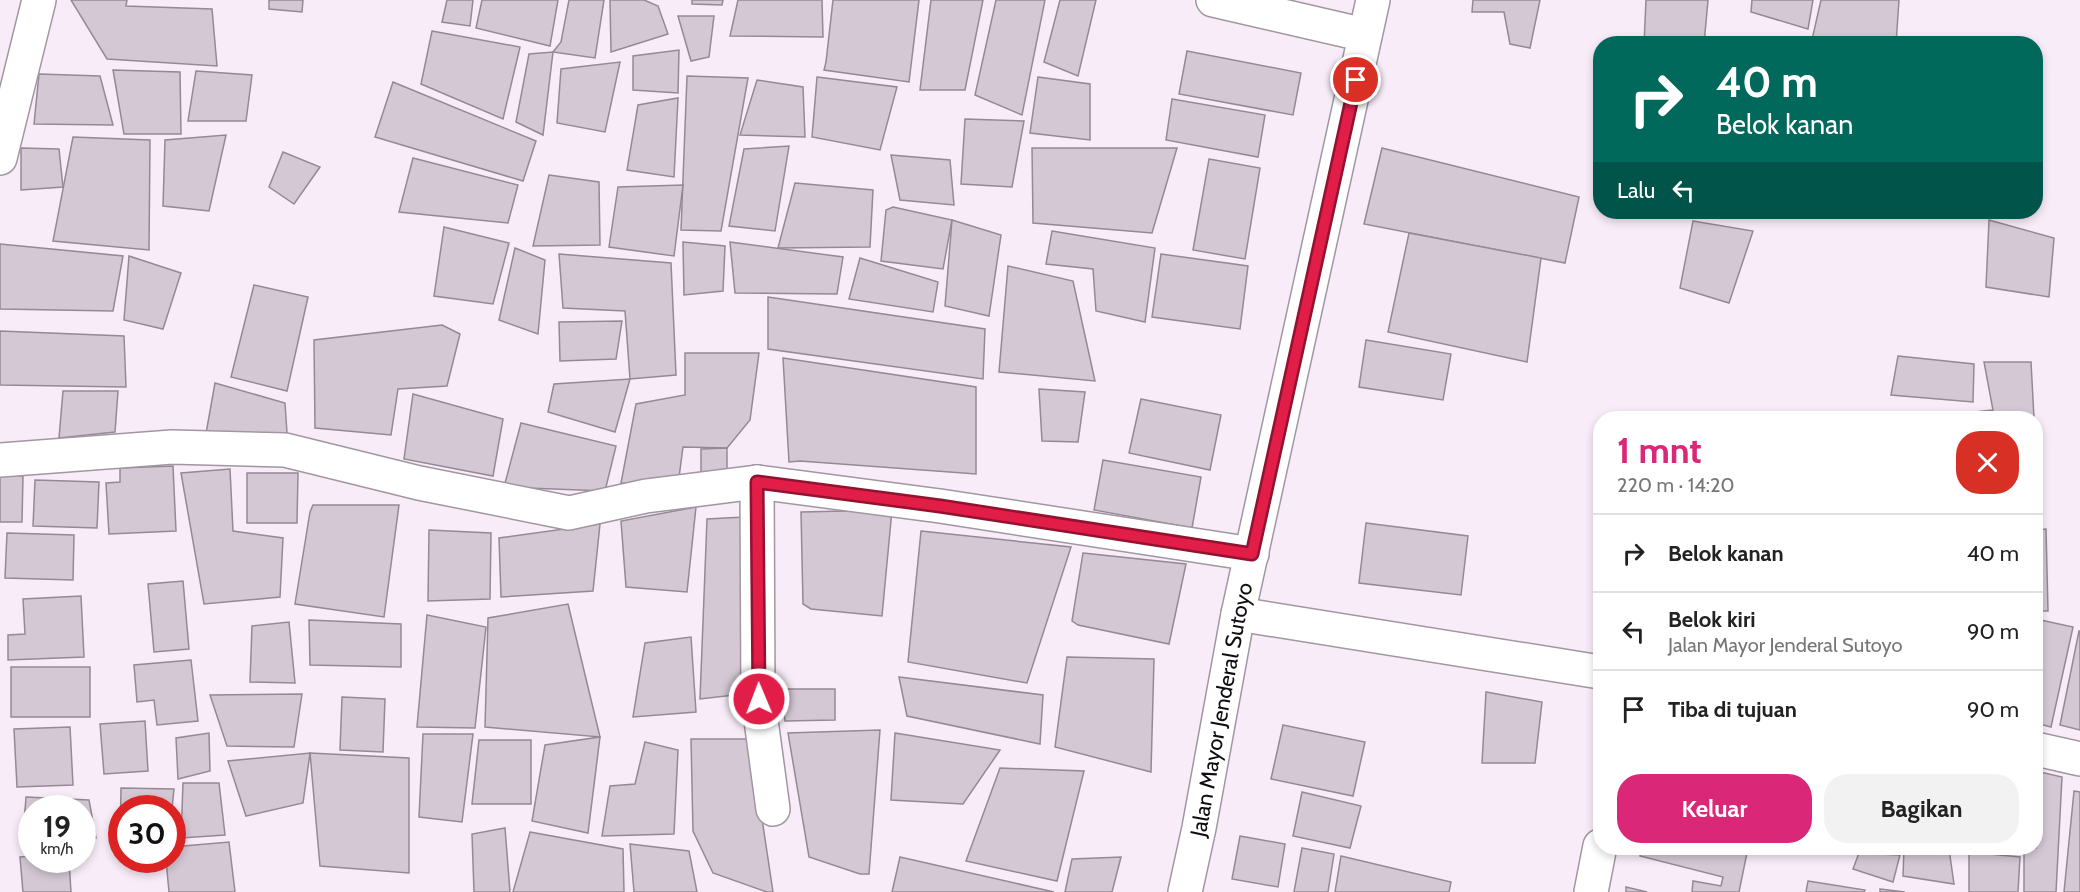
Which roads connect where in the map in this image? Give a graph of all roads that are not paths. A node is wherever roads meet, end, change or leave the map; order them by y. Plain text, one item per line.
1 (39, 0) edge
2 (1214, 0) edge
3 (1373, 0) edge
4 (1365, 35) junction
5 (0, 158) edge
6 (0, 460) edge
7 (757, 482) junction
8 (1252, 554) junction
9 (1238, 614) junction
10 (1593, 671) edge
11 (2043, 751) edge
12 (2080, 759) edge
13 (773, 809) dead end
14 (1598, 855) edge
15 (1185, 892) edge
16 (1591, 892) edge

1 - 5 street
2 - 4 street
3 - 4 street, Jalan Mayor Jenderal Sutoyo
4 - 8 street, Jalan Mayor Jenderal Sutoyo
6 - 7 street
7 - 8 street
7 - 13 street
8 - 9 street, Jalan Mayor Jenderal Sutoyo
9 - 10 street
9 - 15 street, Jalan Mayor Jenderal Sutoyo
11 - 12 street
14 - 16 street

